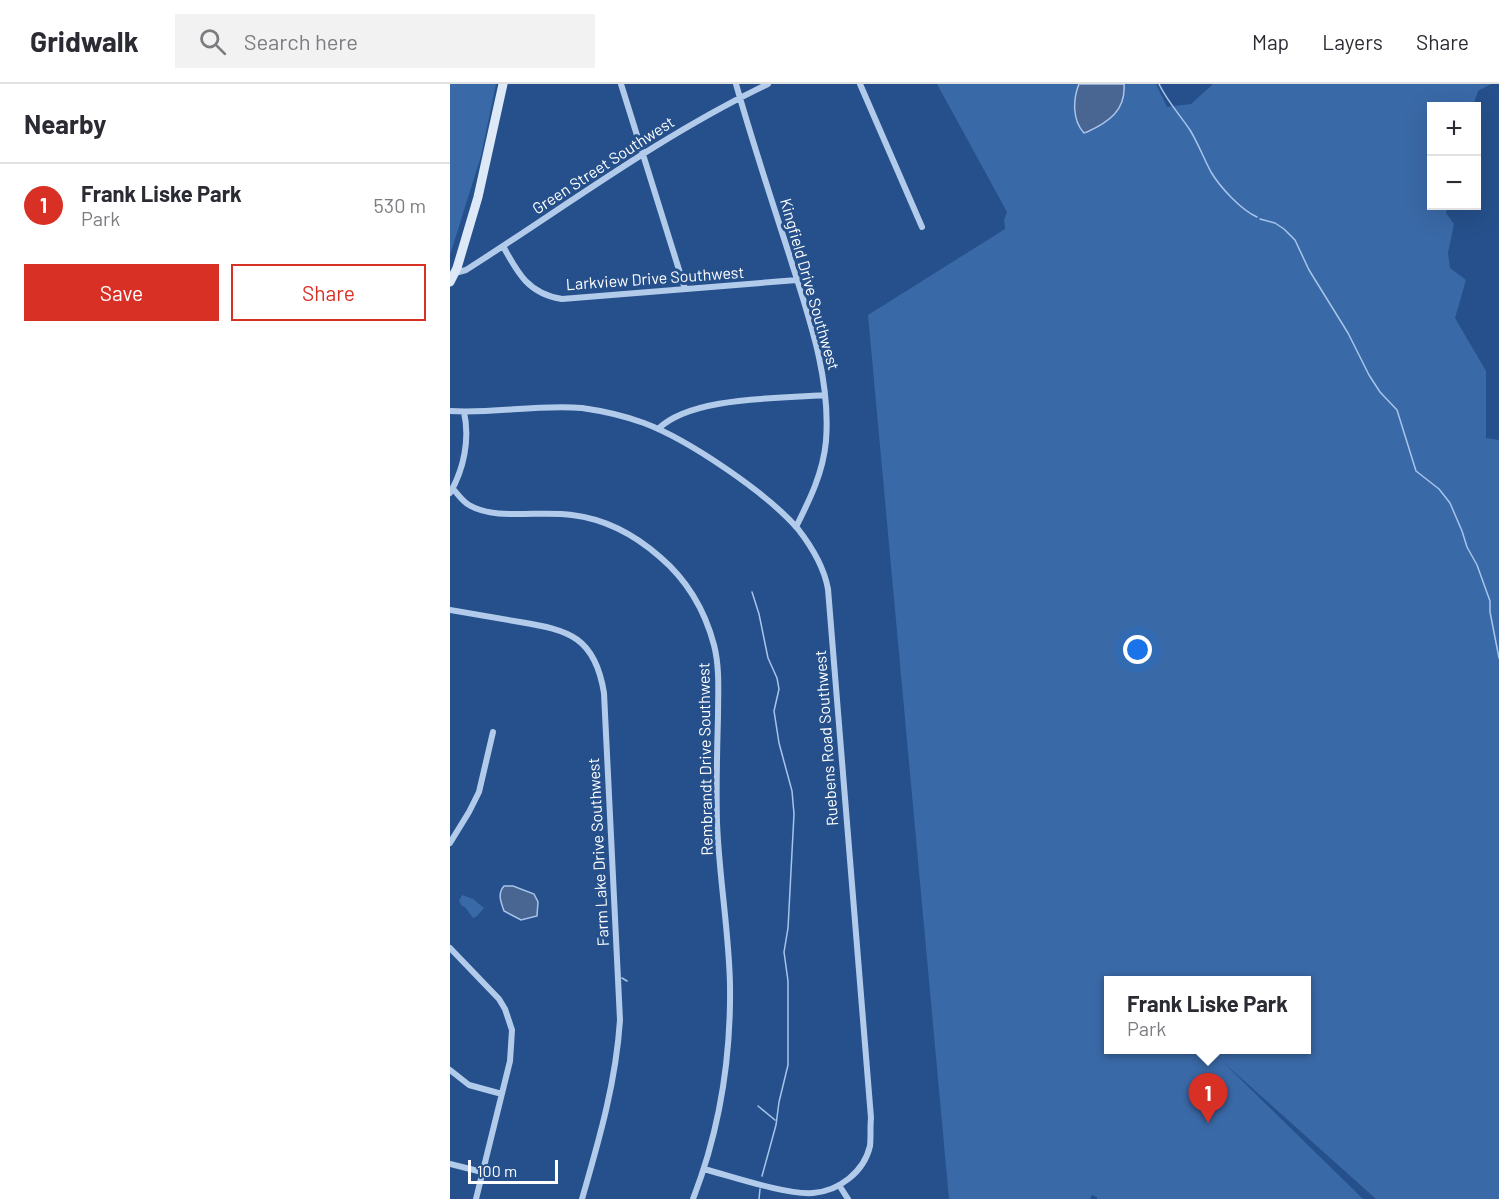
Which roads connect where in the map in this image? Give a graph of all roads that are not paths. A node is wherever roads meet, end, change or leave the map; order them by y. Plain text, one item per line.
1 (504, 84) edge
2 (621, 84) edge
3 (736, 84) edge
4 (768, 84) edge
5 (860, 84) edge
6 (740, 97) junction
7 (643, 154) junction
8 (922, 227) dead end
9 (503, 246) junction
10 (452, 277) edge
11 (797, 280) junction
12 (685, 289) junction
13 (825, 395) junction
14 (450, 411) edge
15 (464, 412) junction
16 (658, 429) junction
17 (451, 491) edge
18 (796, 527) junction
19 (450, 610) edge
20 (493, 732) dead end
21 (450, 843) edge
22 (450, 948) edge
23 (450, 1070) edge
24 (502, 1094) junction
25 (450, 1164) edge
26 (704, 1168) junction
27 (482, 1173) junction
28 (839, 1185) junction
29 (476, 1199) edge
30 (582, 1199) edge
31 (693, 1199) edge
32 (848, 1199) edge

1 - 10 street
2 - 7 street
3 - 6 street, Kingfield Drive Southwest
4 - 6 street, Green Street Southwest
5 - 8 street
6 - 7 street, Green Street Southwest
6 - 11 street, Kingfield Drive Southwest
7 - 9 street, Green Street Southwest
7 - 12 street
9 - 10 street, Green Street Southwest
9 - 12 street, Larkview Drive Southwest
11 - 12 street, Larkview Drive Southwest
11 - 13 street, Kingfield Drive Southwest
13 - 16 street
13 - 18 street, Kingfield Drive Southwest
14 - 15 street, Ruebens Road Southwest
15 - 16 street, Ruebens Road Southwest
15 - 17 street
16 - 18 street, Ruebens Road Southwest
17 - 26 street, Rembrandt Drive Southwest
18 - 28 street, Ruebens Road Southwest
19 - 30 street, Farm Lake Drive Southwest
20 - 21 street
22 - 24 street
23 - 24 street
24 - 27 street
25 - 27 street
26 - 28 street, Ruebens Road Southwest
26 - 31 street, Rembrandt Drive Southwest
27 - 29 street
28 - 32 street

